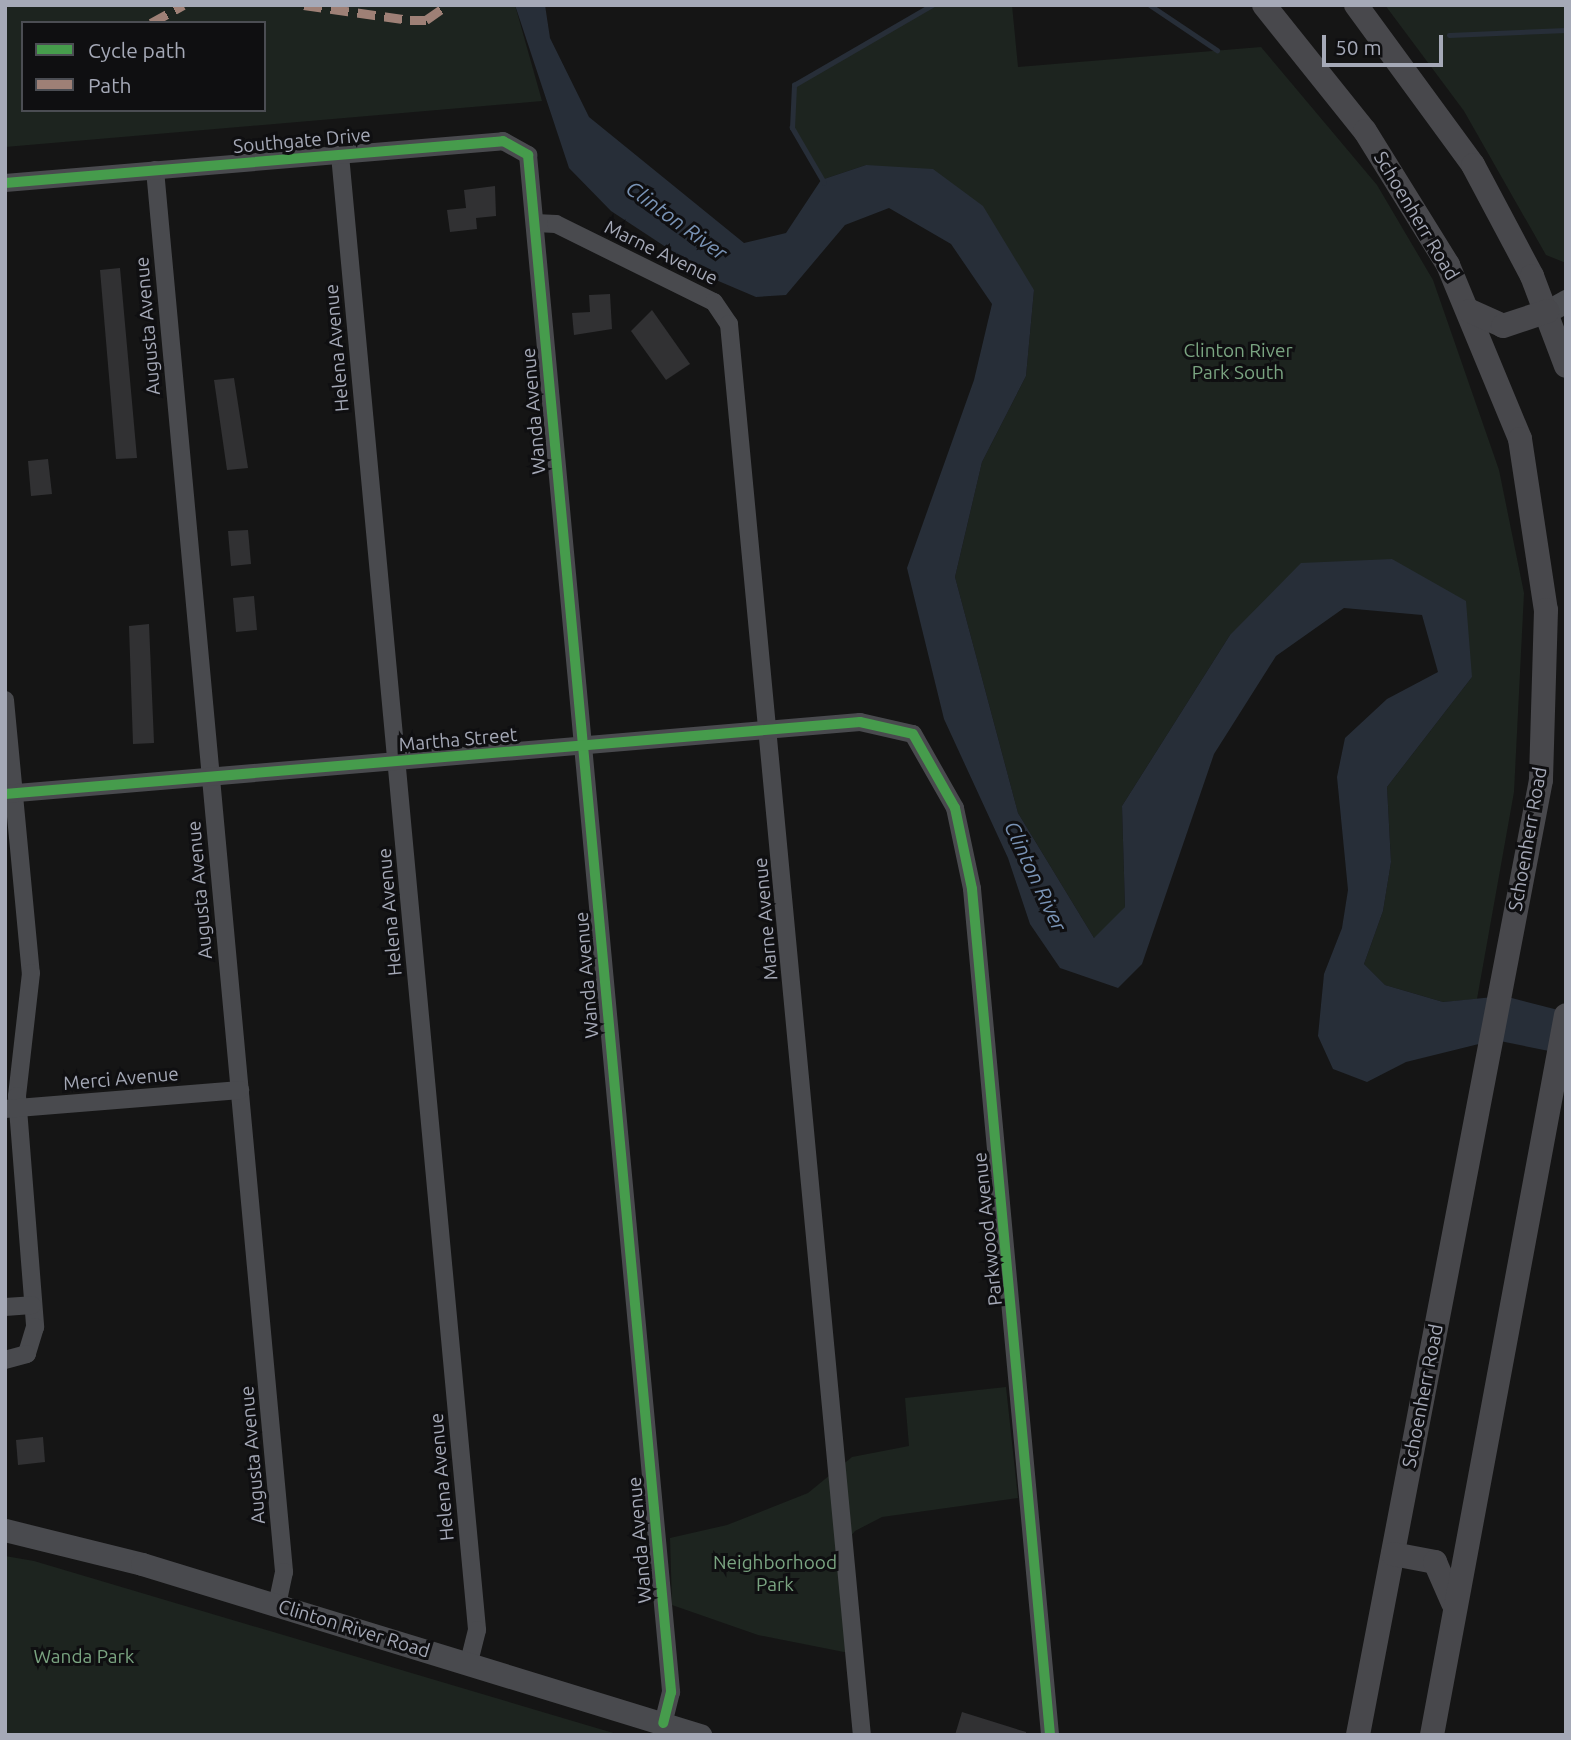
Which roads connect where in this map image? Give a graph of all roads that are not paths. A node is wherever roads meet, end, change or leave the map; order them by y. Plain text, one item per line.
1 (1264, 5) edge
2 (1356, 5) edge
3 (340, 155) junction
4 (155, 170) junction
5 (5, 183) edge
6 (535, 223) junction
7 (1557, 306) edge
8 (1470, 311) junction
9 (1566, 366) edge
10 (5, 700) edge
11 (769, 731) junction
12 (913, 734) joint
13 (583, 747) junction
14 (397, 763) junction
15 (211, 777) junction
16 (10, 794) edge
17 (1566, 1015) edge
18 (240, 1090) junction
19 (11, 1109) edge
20 (32, 1305) junction
21 (5, 1307) edge
22 (5, 1360) edge
23 (5, 1530) edge
24 (1393, 1555) junction
25 (276, 1605) junction
26 (1454, 1610) junction
27 (468, 1665) junction
28 (663, 1723) junction
29 (700, 1735) edge
30 (862, 1735) edge
31 (1050, 1735) edge
32 (1358, 1735) edge
33 (1432, 1735) edge

1 - 8 main road, Schoenherr Road
2 - 7 main road
3 - 4 street, Southgate Drive
3 - 6 street, Southgate Drive
3 - 14 street, Helena Avenue
4 - 5 street, Southgate Drive
4 - 15 street, Augusta Avenue
6 - 11 street, Marne Avenue
6 - 13 street, Wanda Avenue
7 - 8 main road
7 - 9 main road
8 - 24 main road, Schoenherr Road
10 - 16 street
11 - 12 street, Martha Street
11 - 13 street, Martha Street
11 - 30 street, Marne Avenue
12 - 31 street, Parkwood Avenue
13 - 14 street, Martha Street
13 - 28 street, Wanda Avenue
14 - 15 street, Martha Street
14 - 27 street, Helena Avenue
15 - 16 street, Martha Street
15 - 18 street, Augusta Avenue
16 - 19 street
17 - 26 main road
18 - 19 street, Merci Avenue
18 - 25 street, Augusta Avenue
19 - 20 street
20 - 21 street
20 - 22 street
23 - 25 street, Clinton River Road
24 - 26 main road
24 - 32 main road, Schoenherr Road
25 - 27 street, Clinton River Road
26 - 33 main road
27 - 28 street, Clinton River Road
28 - 29 street, Clinton River Road

